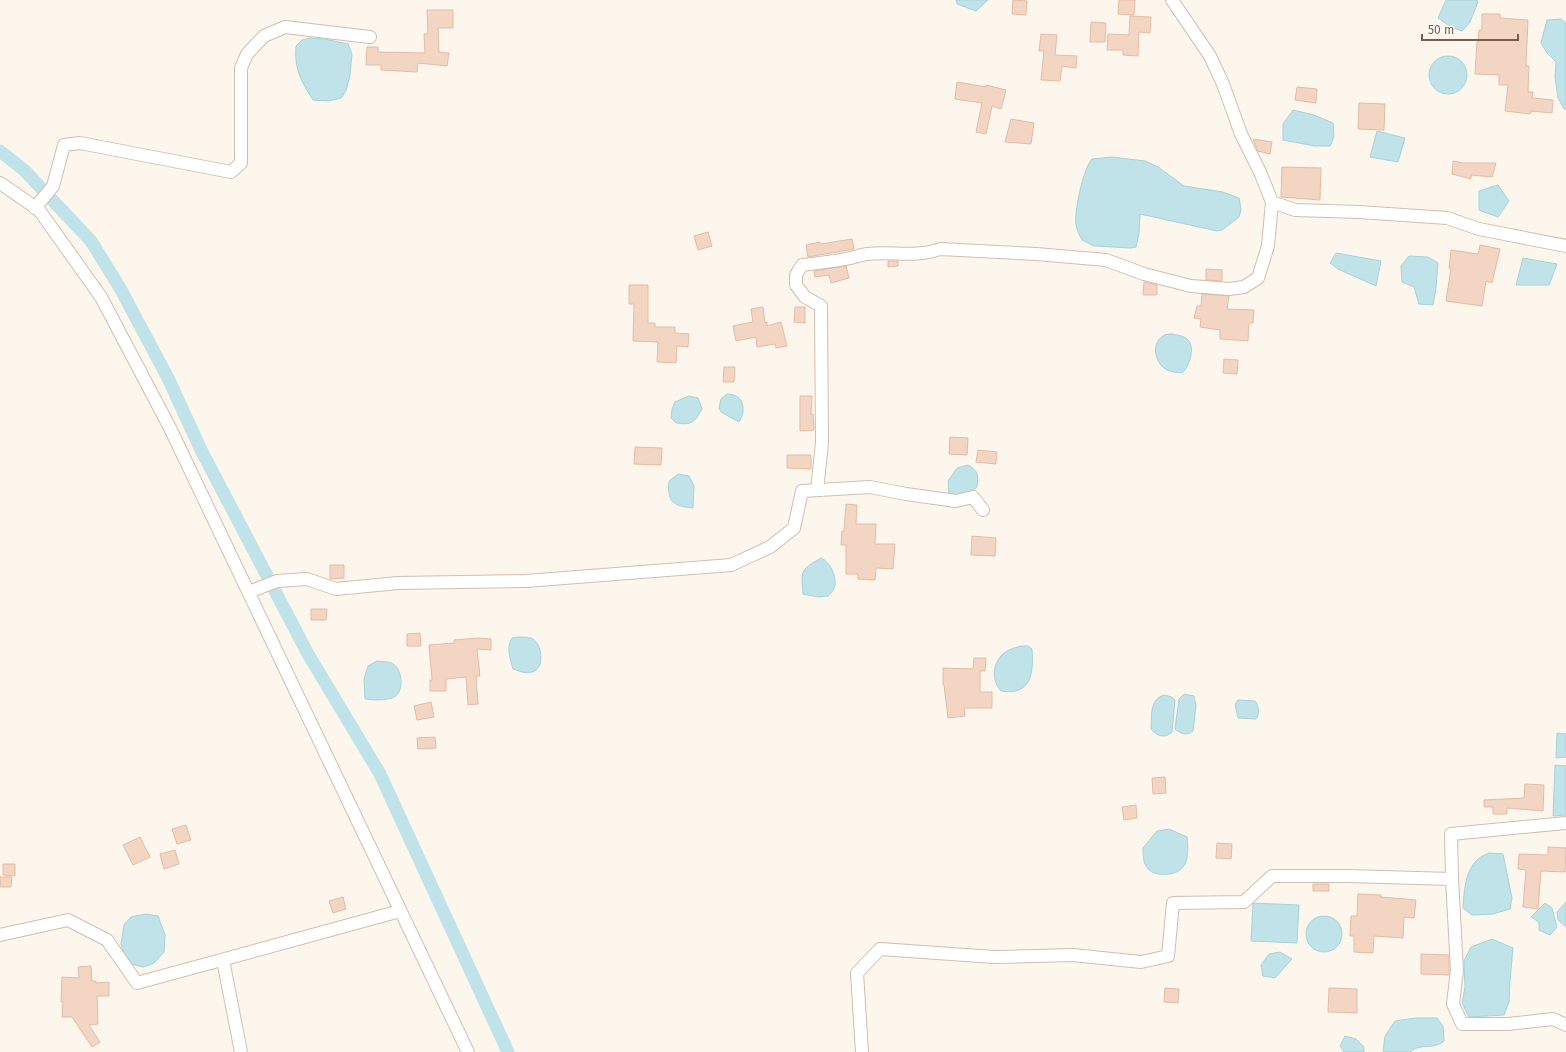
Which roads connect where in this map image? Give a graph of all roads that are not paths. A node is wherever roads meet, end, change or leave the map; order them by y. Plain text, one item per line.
1 (1172, 0) edge
2 (370, 37) dead end
3 (0, 184) edge
4 (1272, 202) junction
5 (38, 204) junction
6 (1566, 246) edge
7 (817, 490) junction
8 (983, 510) dead end
9 (251, 592) junction
10 (1566, 823) edge
11 (1452, 879) junction
12 (400, 911) junction
13 (0, 935) edge
14 (223, 960) junction
15 (1566, 1025) edge
16 (241, 1052) edge
17 (468, 1052) edge
18 (862, 1052) edge

1 - 4 street
2 - 5 street
3 - 5 street
4 - 6 street
4 - 7 street
5 - 9 street
7 - 8 street
7 - 9 street
9 - 12 street
10 - 11 street
11 - 15 street
11 - 18 street
12 - 14 street
12 - 17 street
13 - 14 street
14 - 16 street

